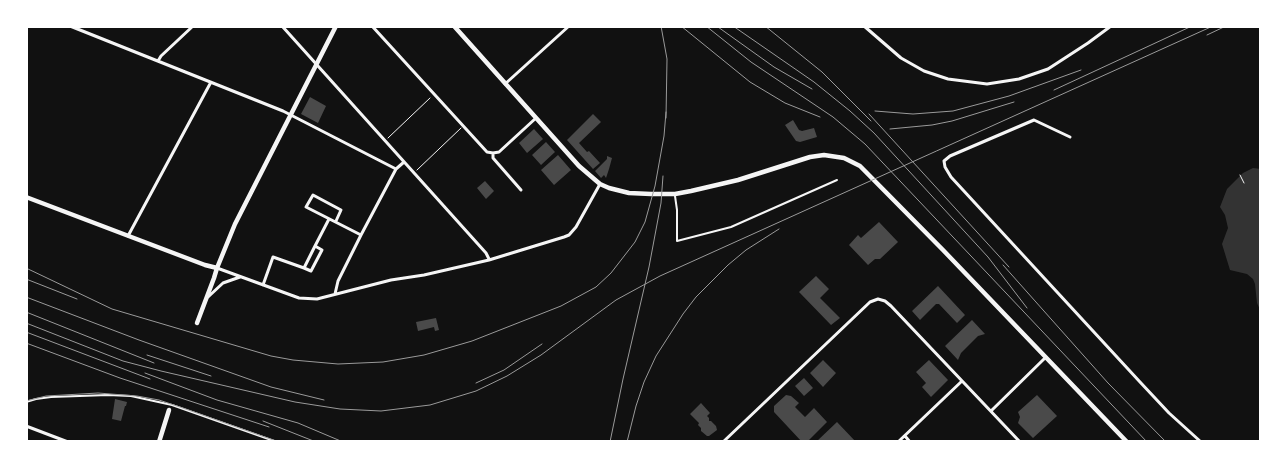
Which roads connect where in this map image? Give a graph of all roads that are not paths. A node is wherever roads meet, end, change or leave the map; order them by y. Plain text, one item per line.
1 (70, 26) edge
2 (193, 26) edge
3 (282, 26) edge
4 (336, 26) edge
5 (372, 26) edge
6 (454, 26) edge
7 (570, 26) edge
8 (864, 26) edge
9 (1111, 26) edge
10 (158, 61) junction
11 (317, 65) junction
12 (211, 82) junction
13 (505, 84) junction
14 (291, 114) junction
15 (536, 118) junction
16 (1070, 137) dead end
17 (493, 153) junction
18 (404, 162) junction
19 (396, 170) junction
20 (837, 180) dead end
21 (600, 184) junction
22 (521, 190) dead end
23 (675, 194) junction
24 (26, 197) edge
25 (329, 219) junction
26 (336, 221) junction
27 (362, 235) junction
28 (128, 236) junction
29 (315, 246) junction
30 (489, 260) junction
31 (217, 268) junction
32 (304, 268) junction
33 (242, 276) junction
34 (263, 285) junction
35 (335, 294) junction
36 (208, 297) junction
37 (197, 323) dead end
38 (1045, 358) junction
39 (962, 381) junction
40 (26, 402) edge
41 (169, 410) dead end
42 (991, 411) junction
43 (26, 426) edge
44 (904, 436) junction
45 (68, 442) edge
46 (159, 442) edge
47 (277, 442) edge
48 (723, 442) edge
49 (898, 442) edge
50 (910, 442) edge
51 (1020, 442) edge
52 (1126, 442) edge
53 (1201, 442) edge

1 - 10 street
2 - 10 street
3 - 11 street
4 - 11 main road
5 - 17 street
6 - 13 main road
7 - 13 street
8 - 9 street
10 - 12 street
11 - 14 main road
11 - 18 street
12 - 14 street
12 - 28 street
13 - 15 main road
14 - 19 street
14 - 31 main road
15 - 17 street
15 - 21 main road
16 - 53 street
17 - 22 street
18 - 19 street
18 - 30 street
19 - 27 street
20 - 23 lane
21 - 23 main road
21 - 30 street
23 - 38 main road
24 - 28 main road
25 - 26 street
25 - 26 street
25 - 29 street
26 - 27 street
27 - 35 street
28 - 31 main road
29 - 32 street
29 - 32 street
30 - 35 street
31 - 33 street
31 - 36 main road
32 - 34 street
33 - 34 street
33 - 36 street
34 - 35 street
36 - 37 main road
38 - 42 street
38 - 52 main road
39 - 42 street
39 - 44 street
39 - 48 street
40 - 47 lane
41 - 46 main road
42 - 51 street
43 - 45 street
44 - 49 street
44 - 50 street

